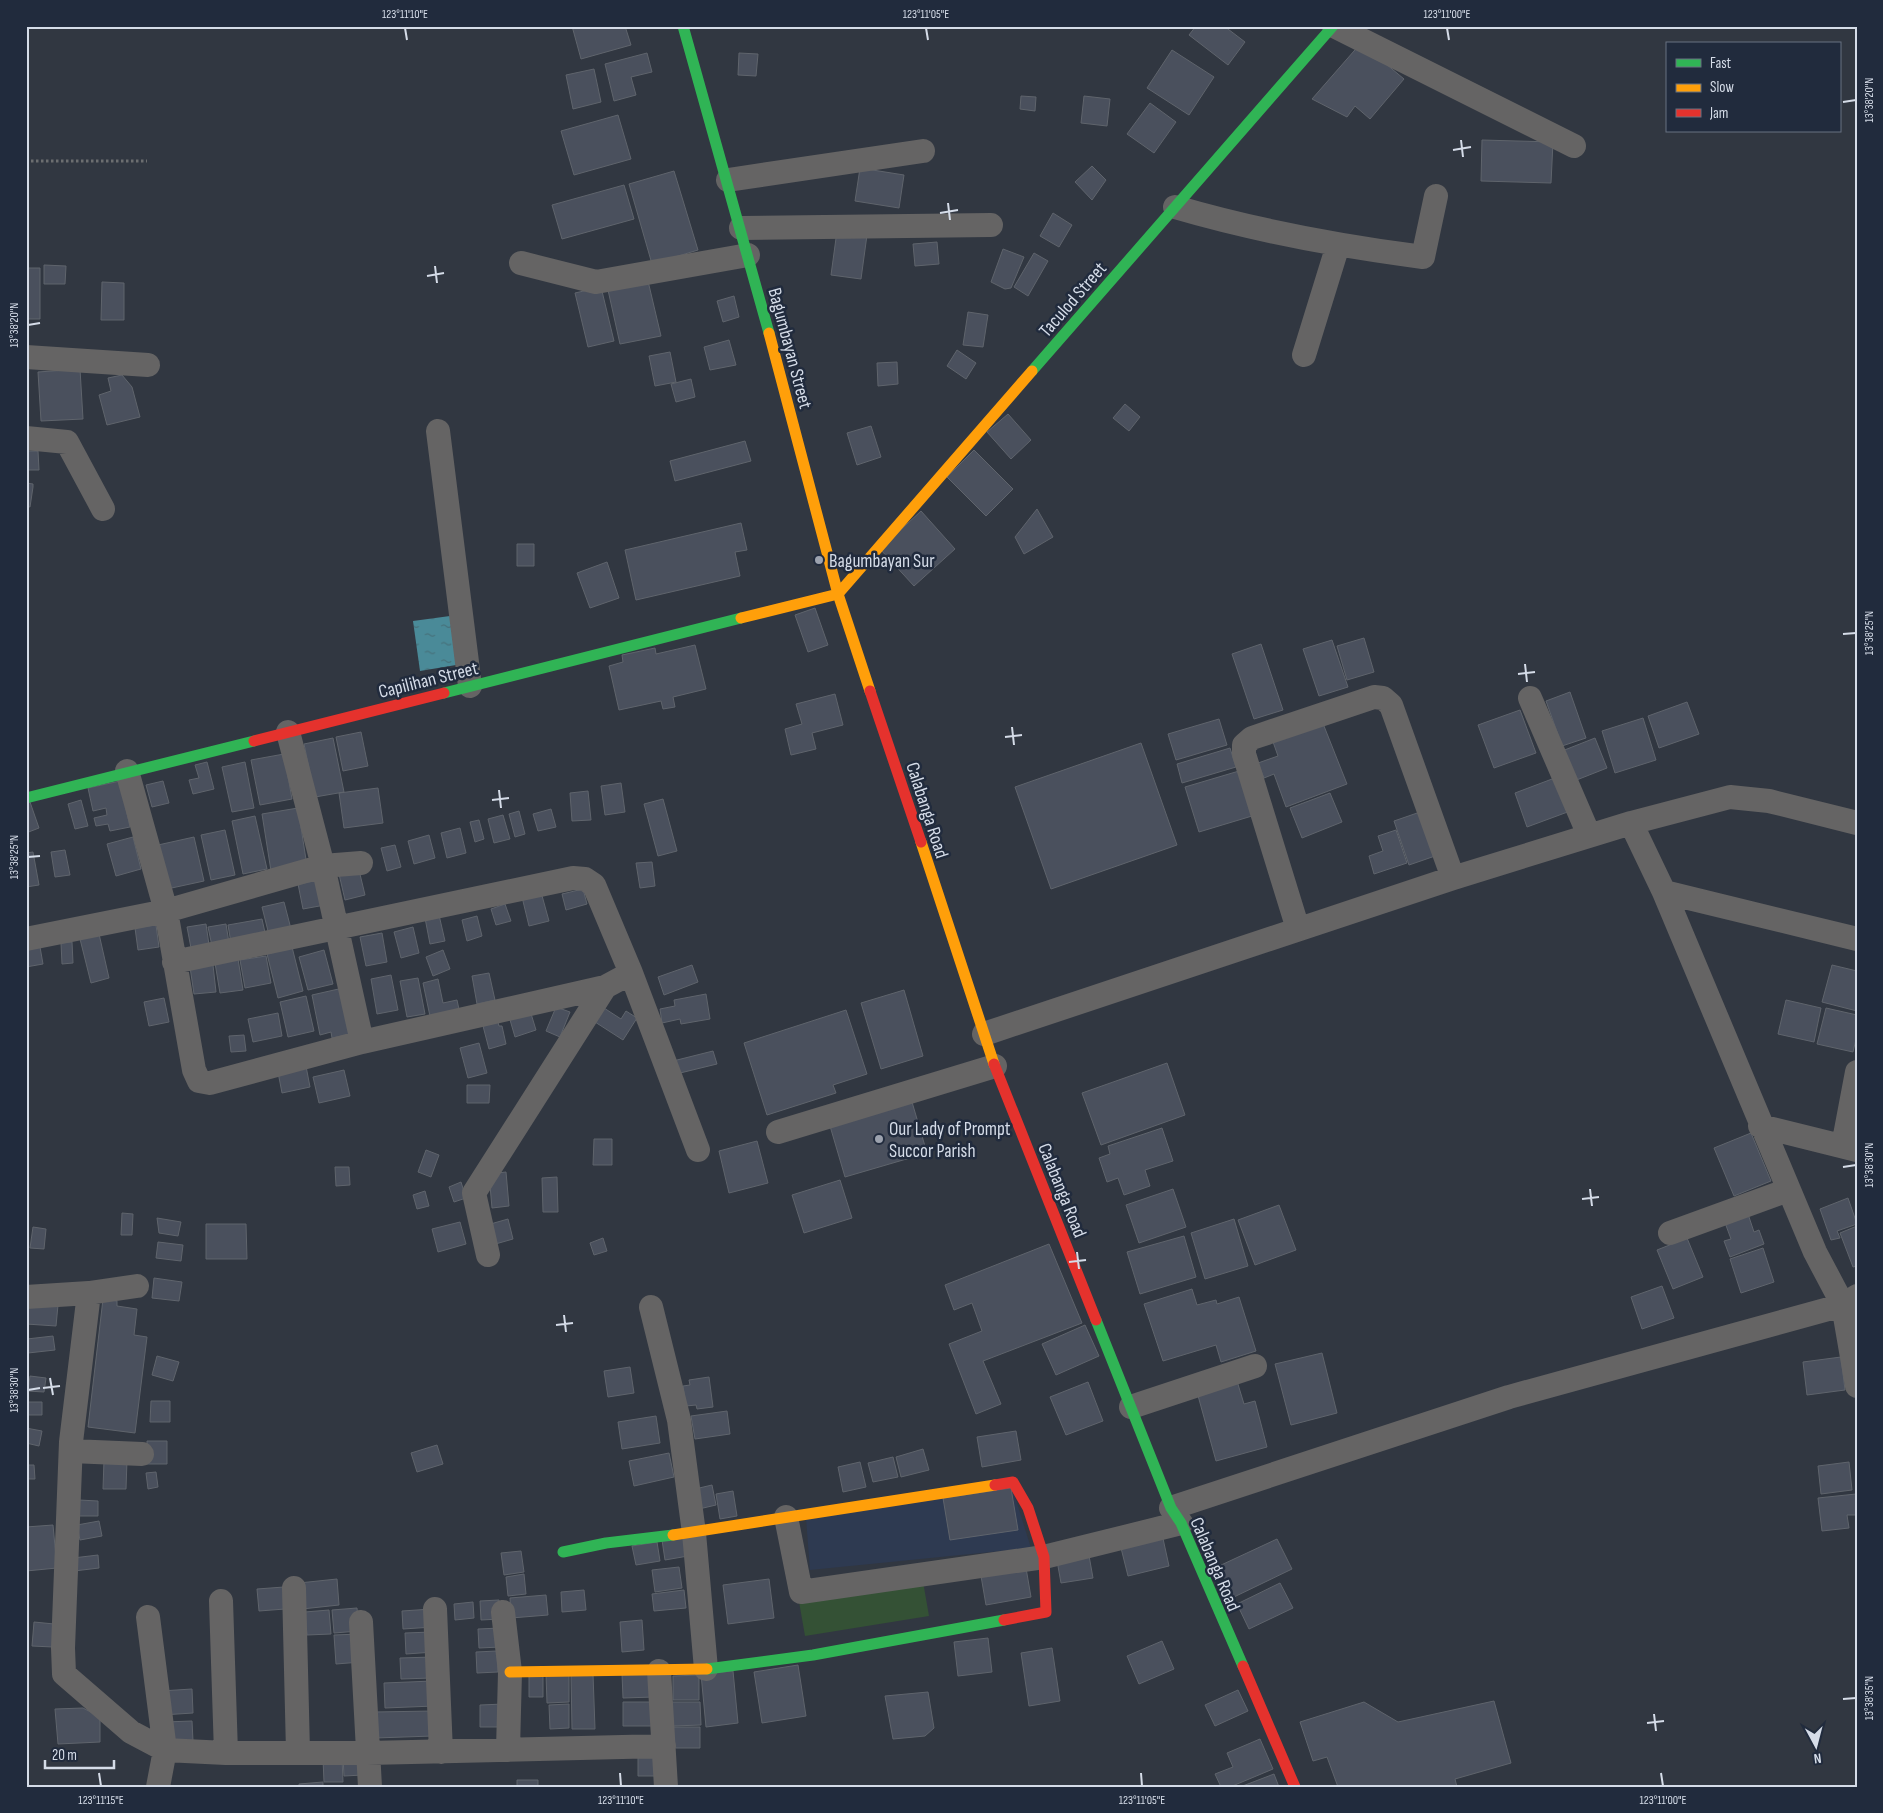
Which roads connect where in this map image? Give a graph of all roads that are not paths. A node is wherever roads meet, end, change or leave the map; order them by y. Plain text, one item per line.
1 (683, 26) edge
2 (1333, 26) edge
3 (1574, 146) dead end
4 (924, 151) dead end
5 (728, 180) junction
6 (1436, 196) dead end
7 (1175, 207) junction
8 (991, 225) dead end
9 (741, 228) junction
10 (1338, 246) junction
11 (748, 255) junction
12 (521, 262) dead end
13 (1304, 355) dead end
14 (26, 357) edge
15 (148, 365) dead end
16 (438, 431) dead end
17 (26, 438) edge
18 (103, 509) dead end
19 (838, 594) junction
20 (866, 678) joint
21 (470, 686) junction
22 (1530, 698) dead end
23 (288, 732) junction
24 (128, 771) junction
25 (26, 798) edge
26 (1632, 822) junction
27 (1857, 823) edge
28 (1589, 835) junction
29 (361, 863) dead end
30 (323, 866) junction
31 (1453, 878) junction
32 (1664, 892) junction
33 (166, 911) junction
34 (336, 929) junction
35 (1298, 929) junction
36 (26, 939) edge
37 (1857, 939) edge
38 (174, 962) junction
39 (631, 973) junction
40 (605, 987) junction
41 (984, 1034) junction
42 (362, 1042) junction
43 (995, 1066) junction
44 (1857, 1072) edge
45 (1760, 1126) junction
46 (778, 1132) dead end
47 (1850, 1148) edge
48 (698, 1150) dead end
49 (1788, 1190) junction
50 (1670, 1233) dead end
51 (488, 1255) dead end
52 (137, 1286) dead end
53 (90, 1292) junction
54 (26, 1297) edge
55 (1850, 1300) edge
56 (651, 1307) dead end
57 (1255, 1366) dead end
58 (1856, 1377) edge
59 (1131, 1407) junction
60 (71, 1451) junction
61 (142, 1454) dead end
62 (1176, 1516) junction
63 (786, 1517) junction
64 (694, 1533) junction
65 (563, 1552) dead end
66 (1044, 1557) junction
67 (294, 1588) dead end
68 (221, 1601) dead end
69 (435, 1609) dead end
70 (503, 1612) dead end
71 (148, 1617) dead end
72 (361, 1622) dead end
73 (706, 1669) junction
74 (659, 1671) junction
75 (510, 1672) junction
76 (664, 1746) junction
77 (165, 1750) junction
78 (508, 1750) junction
79 (298, 1752) junction
80 (441, 1752) junction
81 (226, 1753) junction
82 (368, 1753) junction
83 (158, 1787) edge
84 (370, 1787) edge
85 (666, 1787) edge
86 (1294, 1787) edge

1 - 5 street, Bagumbayan Street
2 - 3 street
2 - 7 street, Taculod Street
4 - 5 street
5 - 9 street, Bagumbayan Street
6 - 10 street
7 - 10 street
7 - 19 street, Taculod Street
8 - 9 street
9 - 11 street, Bagumbayan Street
10 - 13 street
11 - 12 street
11 - 19 street, Bagumbayan Street
14 - 15 street
16 - 21 street
17 - 18 street
19 - 20 street, Bagumbayan Street
19 - 21 street, Capilihan Street
20 - 41 street, Calabanga Road
21 - 23 street, Capilihan Street
22 - 28 street
23 - 24 street, Capilihan Street
23 - 30 street
24 - 25 street, Capilihan Street
24 - 33 street
26 - 27 street
26 - 28 street
26 - 32 street
28 - 31 street
29 - 30 street
30 - 33 street
30 - 34 street
31 - 35 street
31 - 35 street
32 - 37 street
32 - 45 street
33 - 36 street
33 - 38 street
34 - 38 street
34 - 39 street
34 - 42 street
35 - 41 street
38 - 42 street
39 - 40 street
39 - 48 street
40 - 42 street
40 - 51 street
41 - 43 street, Calabanga Road
43 - 46 street
43 - 59 street, Calabanga Road
44 - 47 street
45 - 47 street
45 - 49 street
49 - 50 street
49 - 55 street
52 - 53 street
53 - 54 street
53 - 60 street
55 - 58 street
55 - 62 street
56 - 64 street
57 - 59 street
59 - 62 street, Calabanga Road
60 - 61 street
60 - 77 street
62 - 66 street
62 - 86 street, Calabanga Road
63 - 64 street
63 - 66 street
63 - 66 street
64 - 65 street
64 - 73 street
66 - 73 street
67 - 79 street
68 - 81 street
69 - 80 street
70 - 75 street
71 - 77 street
72 - 82 street
73 - 74 street
74 - 75 street
74 - 76 street
75 - 78 street
76 - 78 street
76 - 85 street
77 - 81 street
77 - 83 street
78 - 80 street
79 - 81 street
79 - 82 street
80 - 82 street
82 - 84 street

